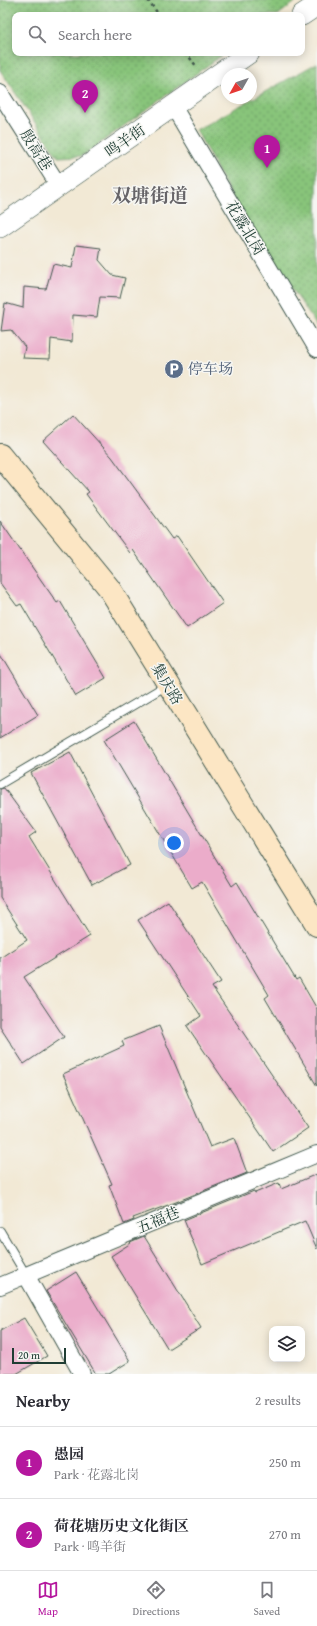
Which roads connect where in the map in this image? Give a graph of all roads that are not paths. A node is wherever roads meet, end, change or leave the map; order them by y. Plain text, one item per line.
1 (317, 5) edge
2 (305, 14) edge
3 (245, 56) edge
4 (0, 93) edge
5 (173, 106) junction
6 (60, 186) junction
7 (0, 227) edge
8 (317, 349) edge
9 (0, 454) edge
10 (167, 685) junction
11 (0, 784) edge
12 (317, 925) edge
13 (317, 1154) edge
14 (0, 1231) edge
15 (26, 1275) junction
16 (0, 1286) edge
17 (82, 1374) edge

1 - 2 street
3 - 5 street, 鸣羊街
4 - 6 street, 殷高巷
5 - 6 street, 鸣羊街
5 - 8 street, 花露北岗
6 - 7 street, 鸣羊街
9 - 10 main road, 集庆路
10 - 11 lane
10 - 12 main road, 集庆路
13 - 15 street, 五福巷
14 - 15 lane
15 - 16 street, 五福巷
15 - 17 street

